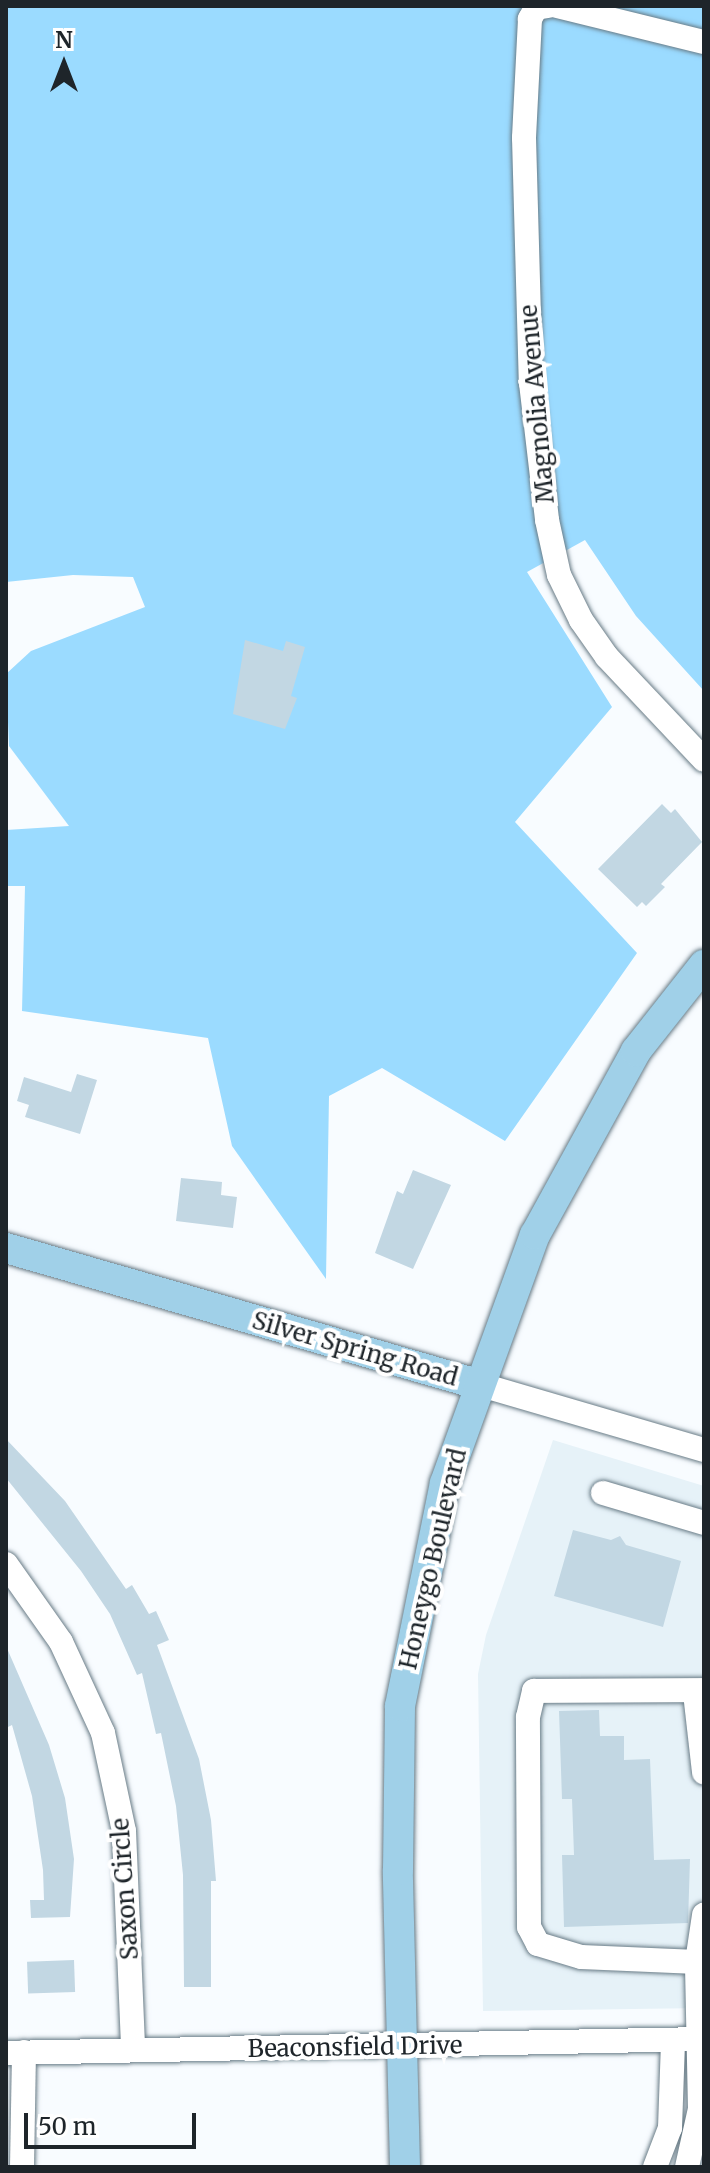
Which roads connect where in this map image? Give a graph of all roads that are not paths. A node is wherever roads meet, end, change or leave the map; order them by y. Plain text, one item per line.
1 (548, 6) edge
2 (557, 6) edge
3 (704, 42) edge
4 (704, 760) edge
5 (704, 965) edge
6 (6, 1248) edge
7 (478, 1384) junction
8 (704, 1450) edge
9 (603, 1493) dead end
10 (704, 1523) edge
11 (6, 1564) edge
12 (700, 1692) edge
13 (704, 1772) edge
14 (704, 1915) edge
15 (697, 1962) junction
16 (701, 2039) edge
17 (673, 2040) junction
18 (403, 2046) junction
19 (133, 2050) junction
20 (15, 2052) edge
21 (22, 2167) edge
22 (405, 2167) edge
23 (655, 2167) edge
24 (687, 2167) edge

1 - 4 street, Magnolia Avenue
2 - 3 street
5 - 7 main road, Honeygo Boulevard
6 - 7 main road, Silver Spring Road
7 - 8 street, Silver Spring Road
7 - 18 main road, Honeygo Boulevard
9 - 10 street
11 - 19 street, Saxon Circle
12 - 13 street
12 - 15 street
14 - 15 street
15 - 16 street
16 - 17 street, Beaconsfield Drive
16 - 24 street
17 - 18 street, Beaconsfield Drive
17 - 23 street
18 - 19 street, Beaconsfield Drive
18 - 22 main road, Honeygo Boulevard
19 - 20 street, Beaconsfield Drive
20 - 21 street

